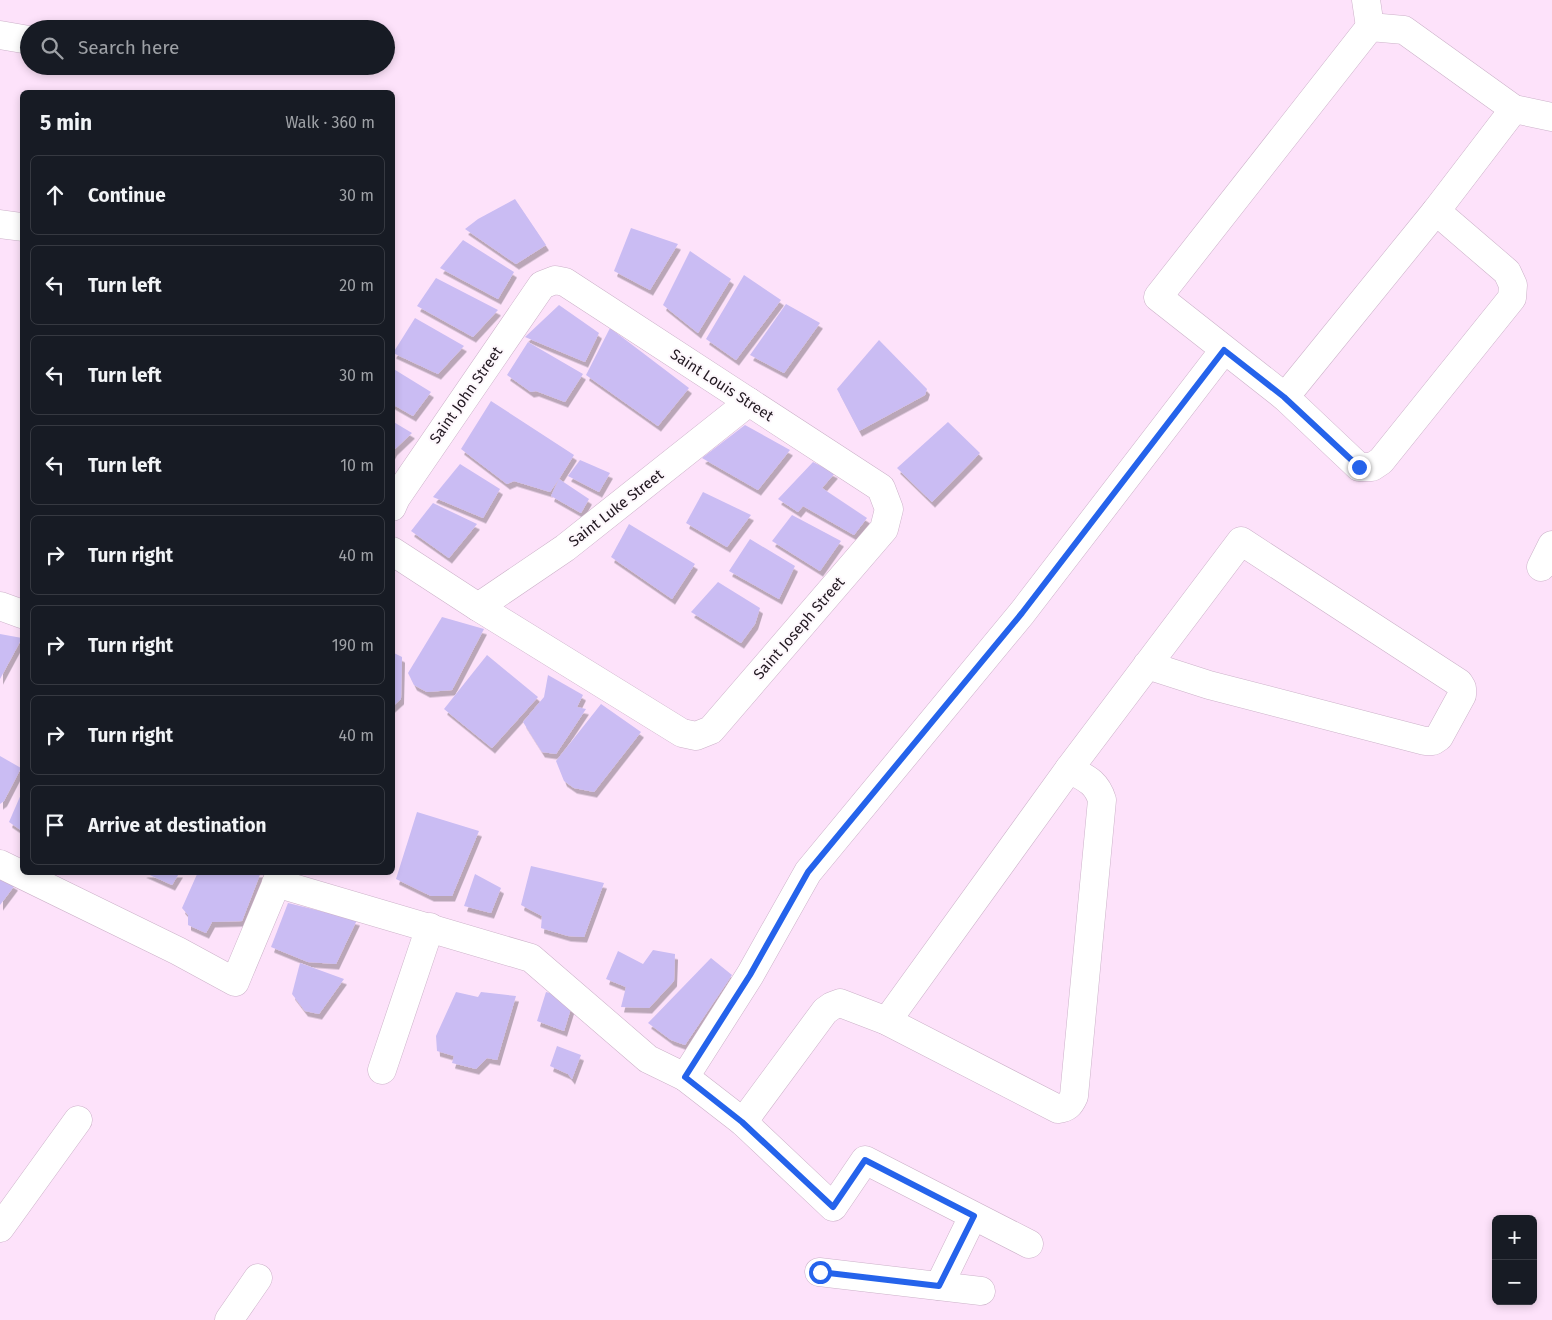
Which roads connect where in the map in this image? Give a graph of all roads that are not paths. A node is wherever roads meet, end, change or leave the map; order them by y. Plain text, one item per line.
1 (1366, 0) edge
2 (1370, 27) junction
3 (0, 35) edge
4 (20, 38) edge
5 (1514, 108) junction
6 (1552, 117) edge
7 (1436, 211) junction
8 (0, 224) edge
9 (20, 227) edge
10 (542, 285) joint
11 (1224, 350) junction
12 (1284, 397) junction
13 (749, 402) junction
14 (395, 500) edge
15 (889, 509) joint
16 (395, 553) edge
17 (0, 606) edge
18 (478, 607) junction
19 (20, 613) edge
20 (1147, 665) junction
21 (1069, 769) junction
22 (0, 864) edge
23 (20, 874) edge
24 (23, 875) edge
25 (278, 878) edge
26 (430, 927) junction
27 (887, 1021) junction
28 (382, 1070) dead end
29 (685, 1077) junction
30 (78, 1120) dead end
31 (742, 1122) junction
32 (974, 1216) junction
33 (0, 1228) edge
34 (1029, 1244) dead end
35 (820, 1272) dead end
36 (258, 1278) dead end
37 (939, 1286) junction
38 (981, 1291) dead end
39 (229, 1320) edge

1 - 2 street
2 - 5 street
2 - 11 street
3 - 4 street
5 - 6 street
5 - 7 street
7 - 12 street
7 - 12 street
8 - 9 street
10 - 13 street, Saint Louis Street
10 - 14 street, Saint John Street
11 - 12 street
11 - 29 street
13 - 15 street, Saint Louis Street
13 - 18 street, Saint Luke Street
15 - 18 street, Saint Joseph Street
16 - 18 street
17 - 19 street
20 - 20 street
20 - 21 street
21 - 27 street
21 - 27 street
22 - 23 street
24 - 25 street
25 - 26 street
26 - 28 street
26 - 29 street
27 - 31 street
29 - 31 street
30 - 33 street
31 - 32 street
32 - 34 street
32 - 37 street
35 - 37 street
36 - 39 street
37 - 38 street

